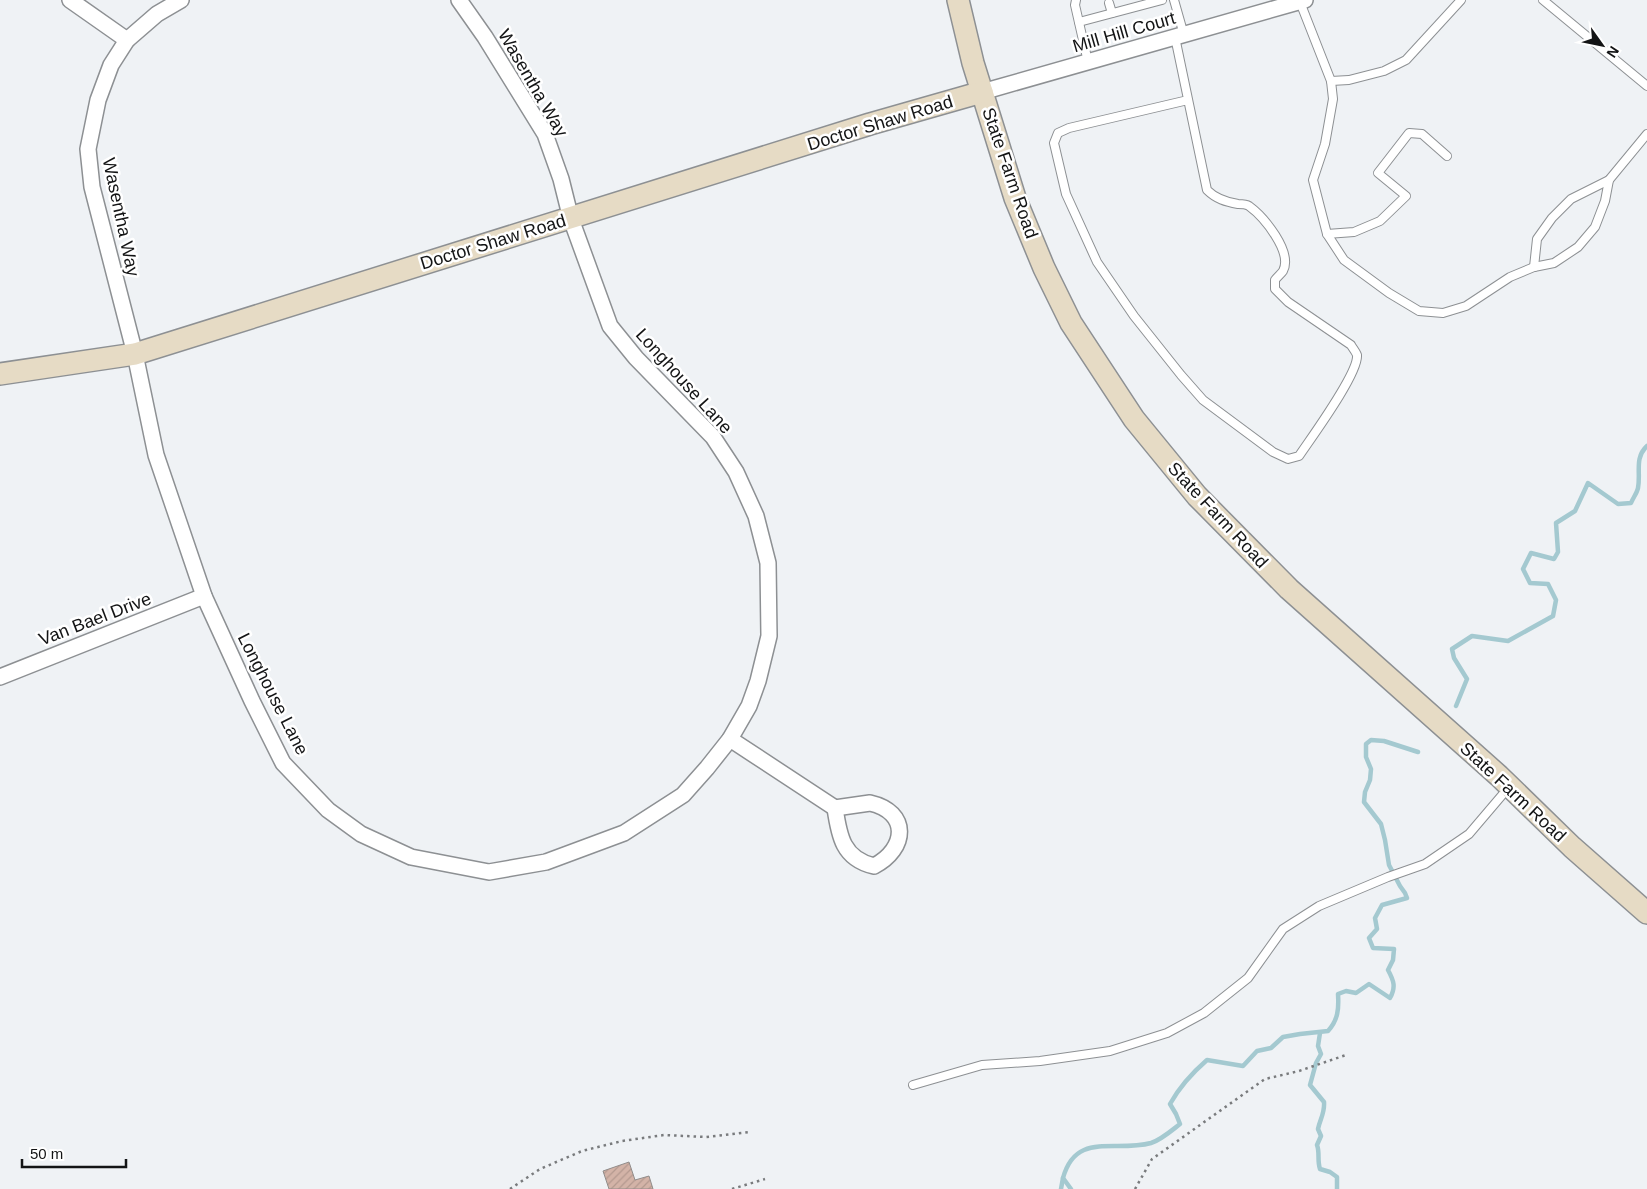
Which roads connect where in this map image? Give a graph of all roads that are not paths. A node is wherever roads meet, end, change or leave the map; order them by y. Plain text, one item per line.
1 (70, 0) edge
2 (181, 0) edge
3 (459, 0) edge
4 (958, 0) edge
5 (1076, 0) edge
6 (1162, 0) edge
7 (1174, 0) edge
8 (1461, 0) edge
9 (1543, 0) edge
10 (1302, 1) edge
11 (1109, 3) dead end
12 (1135, 3) edge
13 (1112, 13) junction
14 (1079, 22) junction
15 (1180, 36) junction
16 (127, 40) junction
17 (1088, 62) junction
18 (1331, 81) junction
19 (1647, 86) edge
20 (982, 92) junction
21 (1188, 100) junction
22 (1647, 134) edge
23 (1447, 156) dead end
24 (1609, 180) junction
25 (570, 219) junction
26 (1327, 234) junction
27 (1534, 267) junction
28 (134, 354) junction
29 (0, 374) edge
30 (204, 596) junction
31 (0, 676) edge
32 (730, 739) junction
33 (1509, 787) junction
34 (835, 808) junction
35 (1647, 913) edge
36 (914, 1085) dead end

1 - 16 street
2 - 16 street, Wasentha Way
3 - 25 street, Wasentha Way
4 - 20 main road, State Farm Road
5 - 14 lane
6 - 12 lane
7 - 15 lane
8 - 18 lane
9 - 19 lane
10 - 15 street, Mill Hill Court
10 - 18 lane
11 - 13 lane
12 - 13 lane
13 - 14 lane
14 - 17 lane
15 - 17 street, Mill Hill Court
15 - 21 lane
16 - 28 street, Wasentha Way
17 - 20 street, Mill Hill Court
18 - 26 lane
20 - 25 main road, Doctor Shaw Road
20 - 33 main road, State Farm Road
21 - 21 lane
22 - 24 lane
23 - 26 lane
24 - 27 lane
24 - 27 lane
25 - 28 main road, Doctor Shaw Road
25 - 32 street, Longhouse Lane
26 - 27 lane
28 - 29 main road, Doctor Shaw Road
28 - 30 street, Longhouse Lane
30 - 31 street, Van Bael Drive
30 - 32 street, Longhouse Lane
32 - 34 street
33 - 35 main road, State Farm Road
33 - 36 lane
34 - 34 street

